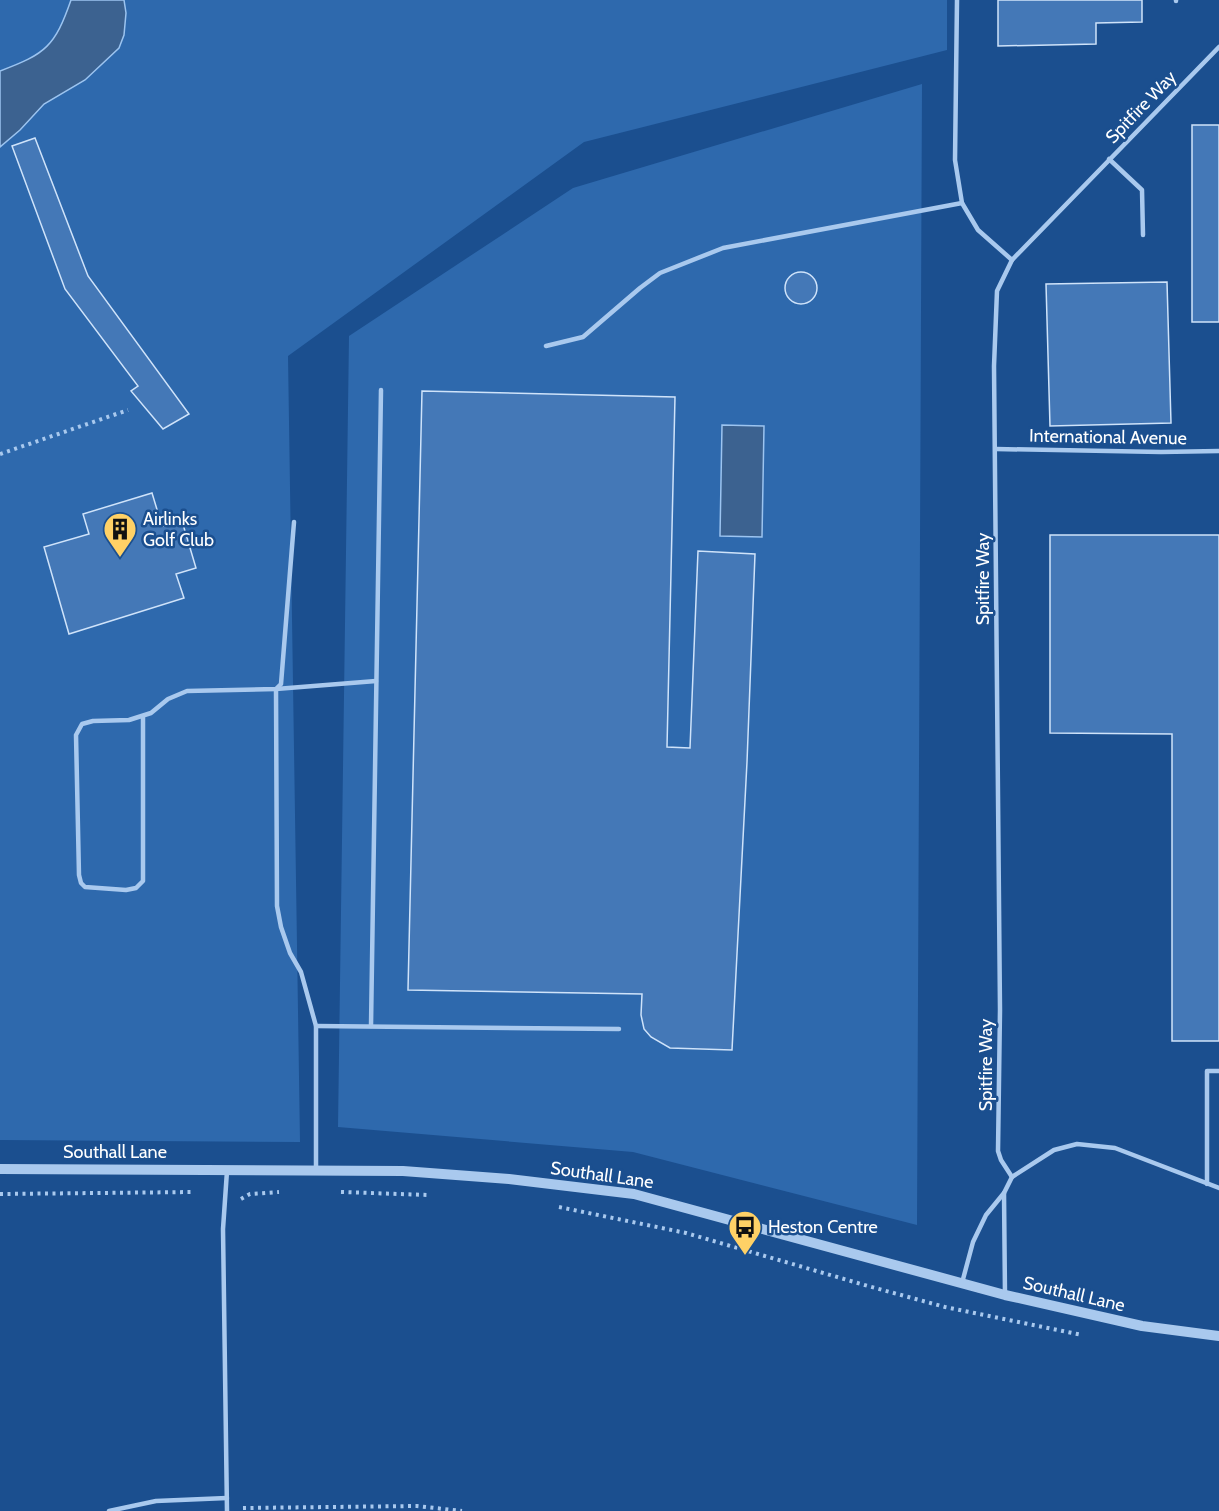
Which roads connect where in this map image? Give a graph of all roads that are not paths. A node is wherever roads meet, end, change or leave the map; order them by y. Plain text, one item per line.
1 (957, 0) edge
2 (1219, 47) edge
3 (1109, 159) junction
4 (962, 203) junction
5 (1143, 235) dead end
6 (1012, 261) junction
7 (546, 346) dead end
8 (381, 390) dead end
9 (996, 449) junction
10 (1219, 451) edge
11 (294, 522) dead end
12 (376, 681) junction
13 (276, 689) junction
14 (143, 716) junction
15 (316, 1026) junction
16 (371, 1026) junction
17 (619, 1029) dead end
18 (1219, 1071) edge
19 (227, 1168) junction
20 (0, 1169) edge
21 (316, 1169) junction
22 (1012, 1177) junction
23 (1207, 1184) junction
24 (1219, 1188) edge
25 (1004, 1193) junction
26 (962, 1284) junction
27 (1005, 1295) junction
28 (1219, 1336) edge
29 (226, 1498) junction
30 (227, 1509) edge
31 (109, 1511) edge

1 - 4 lane
2 - 3 lane, Spitfire Way
3 - 5 lane
3 - 6 lane, Spitfire Way
4 - 6 lane
4 - 7 lane
6 - 9 lane, Spitfire Way
8 - 12 lane
9 - 10 lane, International Avenue
9 - 22 lane, Spitfire Way
11 - 13 lane
12 - 13 lane
12 - 16 lane
13 - 14 lane
13 - 15 lane
14 - 14 lane
15 - 16 lane
15 - 21 lane
16 - 17 lane
18 - 23 lane
19 - 20 street, Southall Lane
19 - 21 street, Southall Lane
19 - 29 lane
21 - 26 street, Southall Lane
22 - 23 lane
22 - 25 lane
23 - 24 lane
25 - 26 lane
25 - 27 lane
26 - 27 street, Southall Lane
27 - 28 street, Southall Lane
29 - 30 lane
29 - 31 lane

